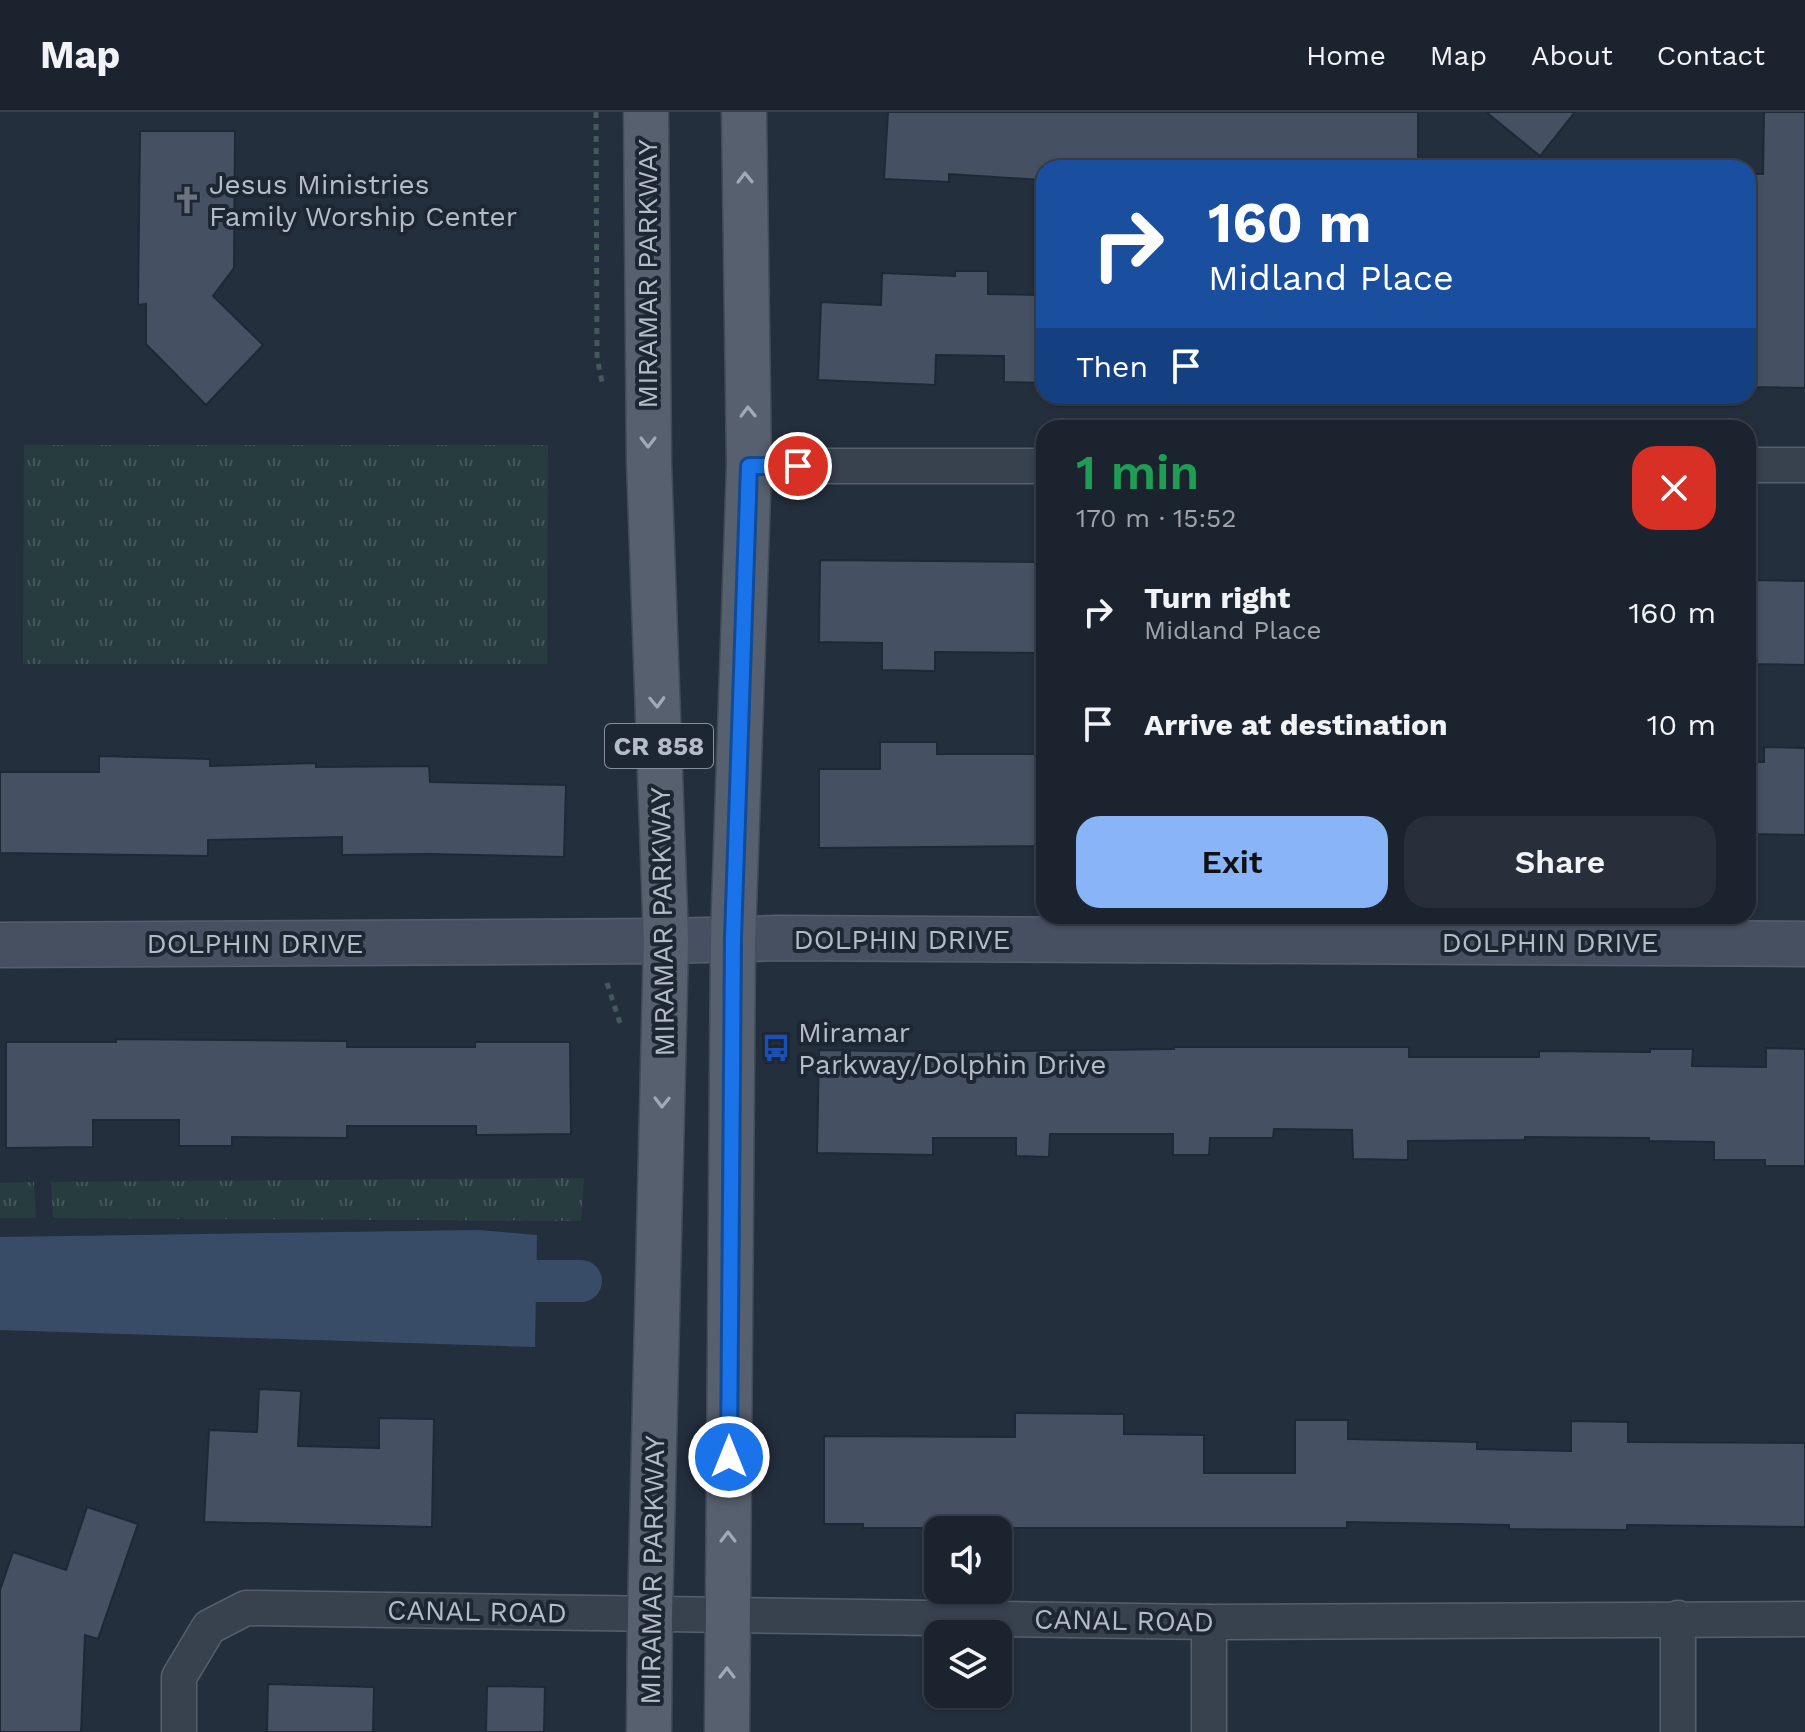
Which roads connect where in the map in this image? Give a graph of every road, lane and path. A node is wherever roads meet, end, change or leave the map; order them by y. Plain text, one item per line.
1 (646, 112) edge
2 (744, 112) edge
3 (1756, 465) edge
4 (1805, 465) edge
5 (749, 466) junction
6 (1036, 466) edge
7 (733, 938) junction
8 (666, 941) junction
9 (1805, 944) edge
10 (0, 945) edge
11 (650, 1615) junction
12 (727, 1615) junction
13 (1678, 1618) junction
14 (1805, 1619) edge
15 (1209, 1622) junction
16 (179, 1732) edge
17 (649, 1732) edge
18 (727, 1732) edge
19 (1209, 1732) edge
20 (1678, 1732) edge

1 -> 8 main road, MIRAMAR PARKWAY / CR 858
5 -> 2 main road, CR 858
3 - 4 street
5 - 6 street
5 - 7 main road, CR 858
7 - 8 street, DOLPHIN DRIVE
7 - 9 street, DOLPHIN DRIVE
12 -> 7 main road, CR 858
8 - 10 street, DOLPHIN DRIVE
8 -> 11 main road, MIRAMAR PARKWAY / CR 858
11 - 12 street, CANAL ROAD
11 - 16 street, CANAL ROAD
11 - 17 main road, MIRAMAR PARKWAY / CR 858
12 - 15 street, CANAL ROAD
18 -> 12 main road, CR 858
13 - 14 street, CANAL ROAD
13 - 15 street, CANAL ROAD
13 - 20 street
15 - 19 street

